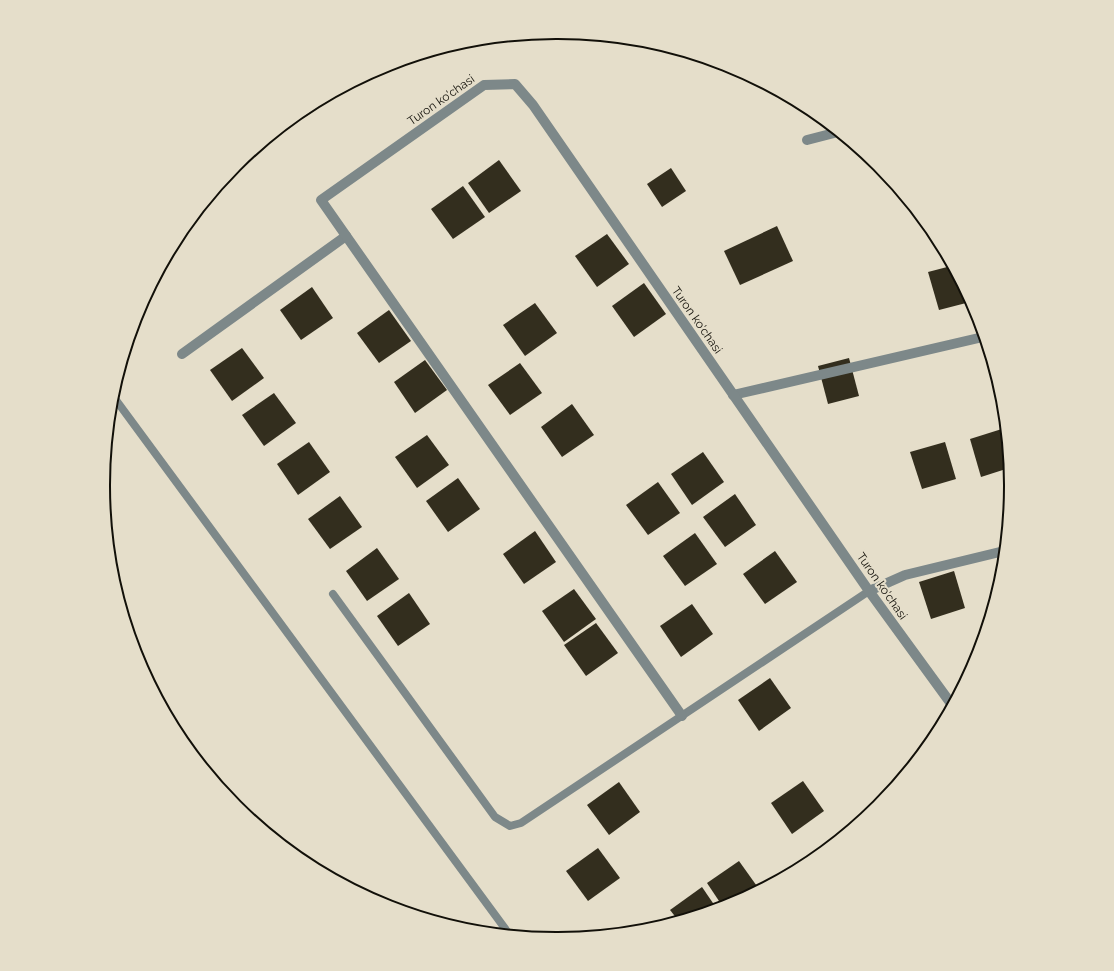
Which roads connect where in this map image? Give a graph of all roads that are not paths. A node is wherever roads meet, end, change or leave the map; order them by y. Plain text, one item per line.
1 (832, 134) edge
2 (807, 140) dead end
3 (346, 236) junction
4 (978, 337) edge
5 (182, 354) dead end
6 (733, 394) junction
7 (118, 404) edge
8 (999, 552) edge
9 (869, 591) junction
10 (334, 594) dead end
11 (948, 700) edge
12 (682, 716) junction
13 (504, 929) edge

1 - 2 street
3 - 5 street
3 - 6 street, Turon ko'chasi
3 - 12 street, Turon ko'chasi
4 - 6 street
6 - 9 street, Turon ko'chasi
7 - 13 lane
8 - 9 street
9 - 11 street, Turon ko'chasi
9 - 12 lane
10 - 12 lane

